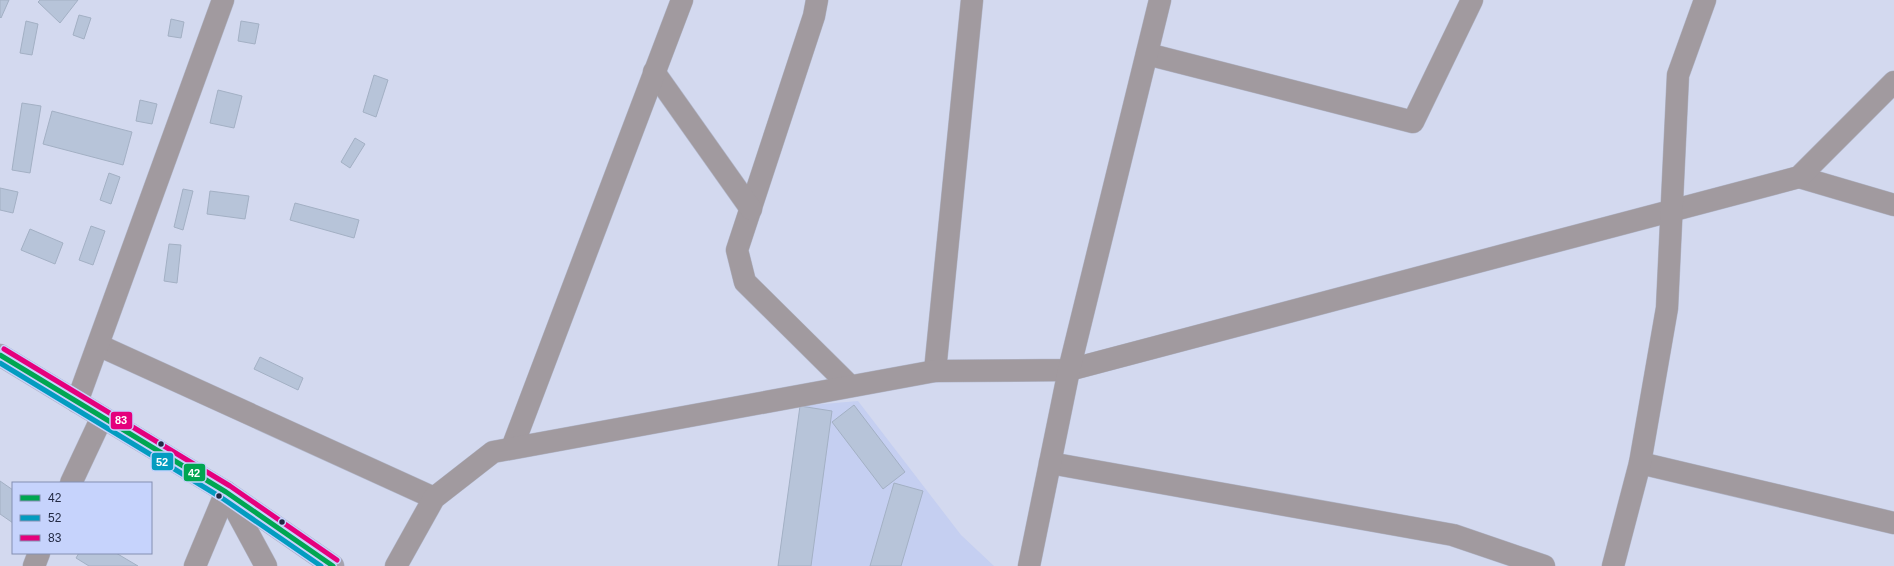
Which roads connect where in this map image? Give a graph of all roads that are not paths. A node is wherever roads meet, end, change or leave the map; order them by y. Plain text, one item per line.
1 (224, 0) edge
2 (682, 0) edge
3 (817, 0) edge
4 (972, 0) edge
5 (1160, 0) edge
6 (1472, 0) edge
7 (1705, 0) edge
8 (1147, 54) junction
9 (654, 72) junction
10 (1894, 82) edge
11 (1799, 177) junction
12 (1894, 205) edge
13 (751, 209) junction
14 (1671, 210) junction
15 (98, 345) junction
16 (0, 355) edge
17 (1069, 370) junction
18 (935, 371) junction
19 (850, 386) junction
20 (77, 402) junction
21 (102, 417) junction
22 (512, 448) junction
23 (1640, 463) junction
24 (1050, 464) junction
25 (71, 482) edge
26 (226, 492) junction
27 (434, 498) junction
28 (1894, 523) edge
29 (40, 554) edge
30 (34, 566) edge
31 (195, 566) edge
32 (266, 566) edge
33 (333, 566) edge
34 (396, 566) edge
35 (1029, 566) edge
36 (1544, 566) edge
37 (1613, 566) edge

1 - 15 street
2 - 9 street
3 - 13 street
4 - 18 street
5 - 8 street
6 - 8 street
7 - 14 street
8 - 17 street
9 - 13 street
9 - 22 street
10 - 11 street
11 - 12 street
11 - 14 street
13 - 19 street
14 - 17 street
14 - 23 street
15 - 20 street
15 - 27 street
16 - 20 highway
17 - 18 street
17 - 24 street
18 - 19 street
19 - 22 street
20 - 21 highway
21 - 25 street
21 - 26 highway
22 - 27 street
23 - 28 street
23 - 37 street
24 - 35 street
24 - 36 street
26 - 31 street
26 - 32 street
26 - 33 highway
27 - 34 street
29 - 30 street

